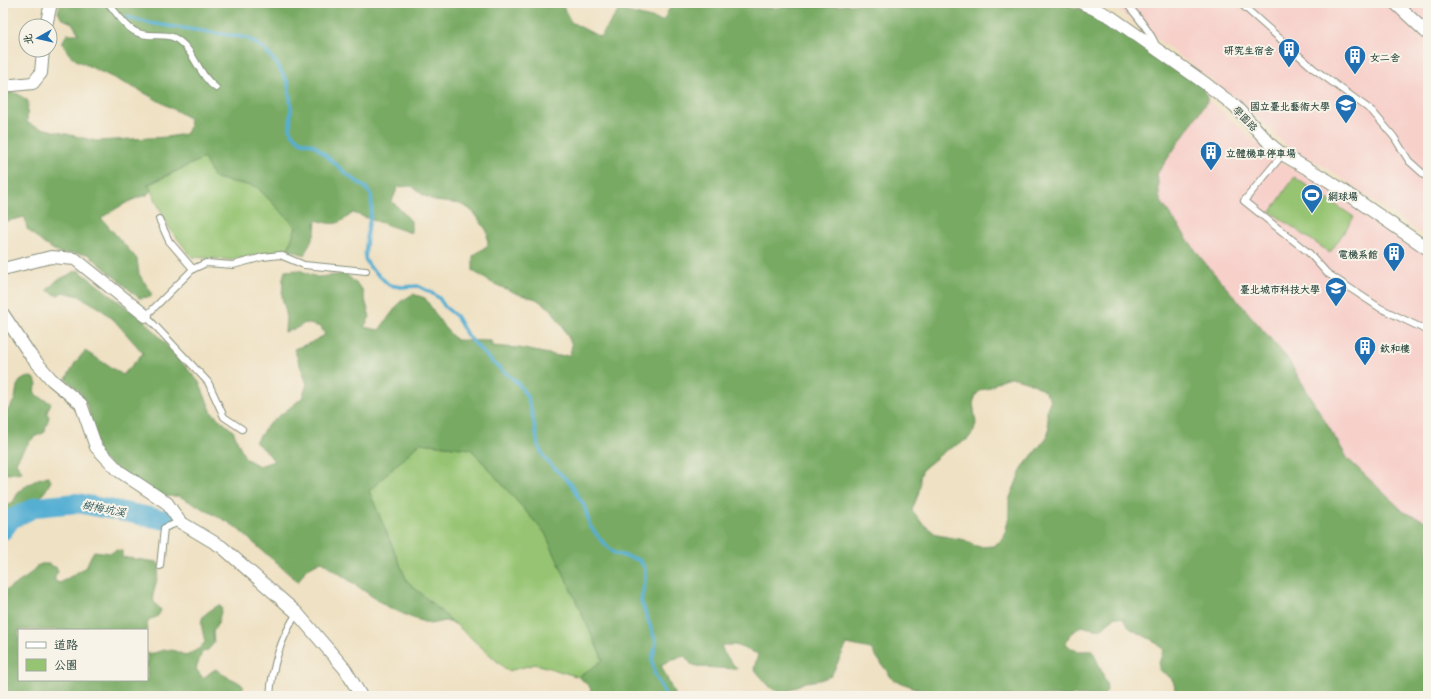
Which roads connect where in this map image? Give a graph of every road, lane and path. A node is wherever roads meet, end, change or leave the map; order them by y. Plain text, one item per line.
1 (51, 3) edge
2 (108, 3) edge
3 (1082, 3) edge
4 (1126, 3) edge
5 (1240, 3) edge
6 (1395, 3) edge
7 (48, 18) edge
8 (1428, 34) edge
9 (1157, 50) junction
10 (42, 58) edge
11 (3, 86) edge
12 (216, 88) dead end
13 (1282, 154) junction
14 (1428, 178) edge
15 (158, 219) dead end
16 (1428, 249) edge
17 (3, 268) edge
18 (193, 269) junction
19 (366, 271) dead end
20 (3, 314) edge
21 (146, 316) junction
22 (1428, 331) edge
23 (242, 430) dead end
24 (180, 522) junction
25 (160, 566) dead end
26 (297, 613) junction
27 (270, 696) edge
28 (361, 696) edge

1 - 7 street
2 - 12 lane
3 - 9 street, 學園路
4 - 9 lane
5 - 14 lane
6 - 8 street
9 - 13 street, 學園路
10 - 11 street
13 - 16 street, 學園路
13 - 22 lane
15 - 18 lane
17 - 21 street
18 - 19 lane
18 - 21 lane
20 - 24 street
21 - 23 lane
24 - 25 lane
24 - 26 street
26 - 27 lane
26 - 28 street

